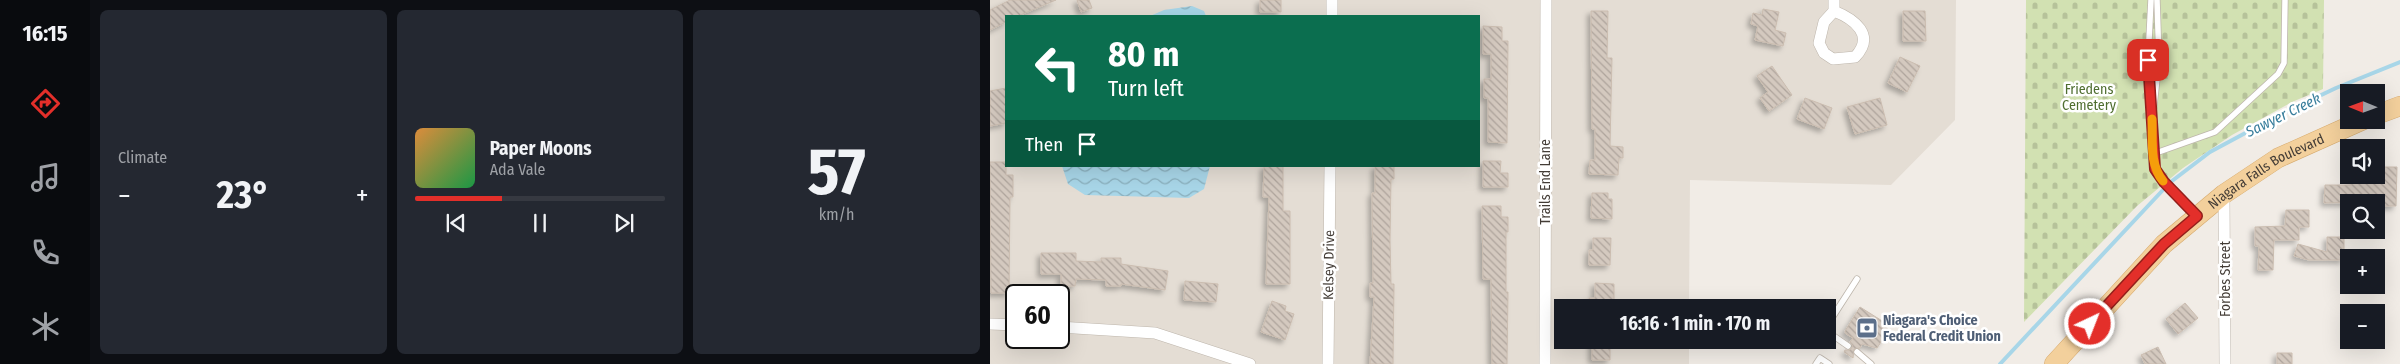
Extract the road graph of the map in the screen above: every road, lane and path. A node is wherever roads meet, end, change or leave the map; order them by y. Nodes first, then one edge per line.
1 (1332, 0) edge
2 (1546, 0) edge
3 (2151, 0) edge
4 (2157, 0) edge
5 (2284, 0) edge
6 (1834, 5) edge
7 (1332, 15) edge
8 (2400, 106) edge
9 (2385, 112) edge
10 (2152, 120) junction
11 (2343, 129) edge
12 (2153, 154) junction
13 (1330, 167) edge
14 (2224, 194) junction
15 (2197, 216) junction
16 (1857, 279) dead end
17 (1836, 312) edge
18 (990, 324) edge
19 (1005, 325) edge
20 (1070, 328) edge
21 (1836, 338) edge
22 (1848, 346) dead end
23 (1857, 352) dead end
24 (1250, 364) edge
25 (1328, 364) edge
26 (1545, 364) edge
27 (1816, 364) edge
28 (1829, 364) edge
29 (1872, 364) edge
30 (2054, 364) edge
31 (2225, 364) edge

1 - 7 street
2 - 26 street, Trails End Lane
3 - 10 lane
4 - 10 lane
5 - 12 lane
6 - 6 street
8 - 9 main road
10 - 12 lane
11 - 14 main road, Niagara Falls Boulevard
12 - 15 lane
13 - 25 street, Kelsey Drive
14 - 15 main road, Niagara Falls Boulevard
14 - 31 street, Forbes Street
15 - 30 main road, Niagara Falls Boulevard
16 - 17 lane
18 - 19 street
20 - 24 street
21 - 22 lane
23 - 29 lane
27 - 28 lane

